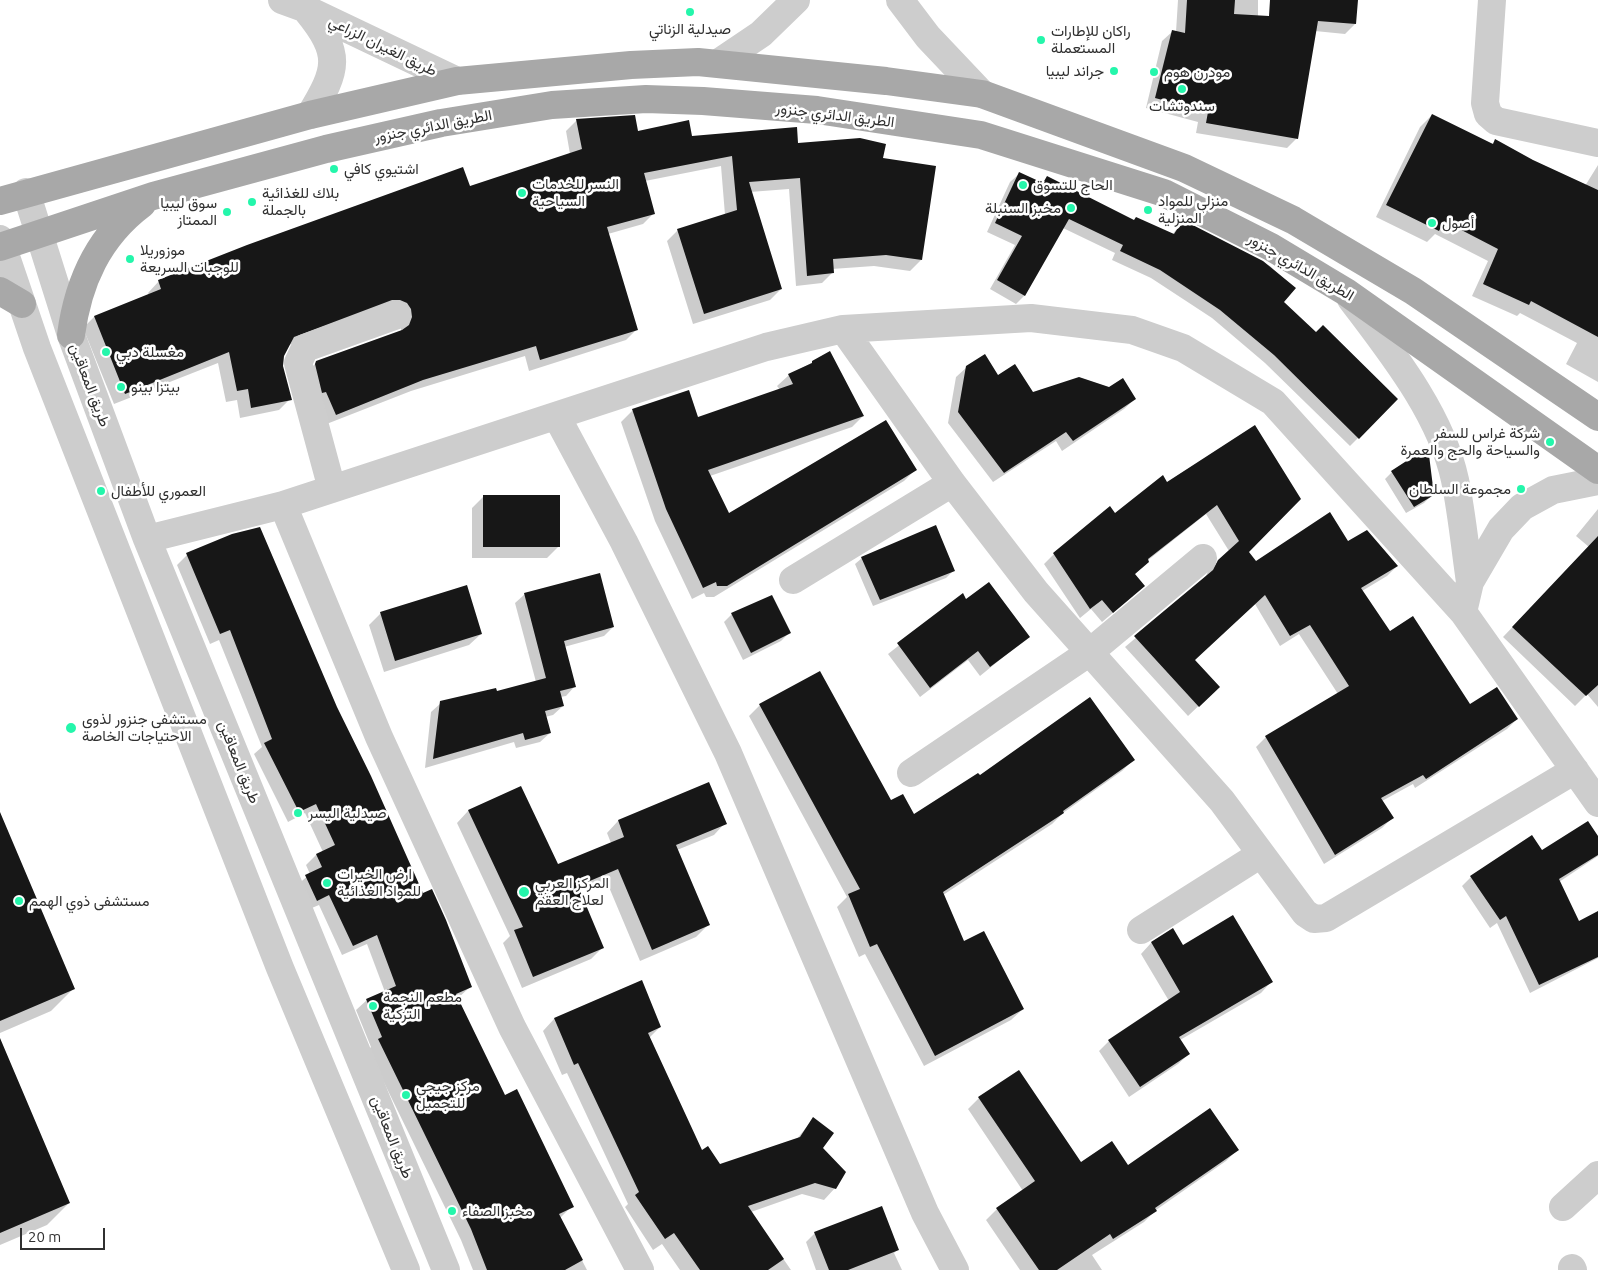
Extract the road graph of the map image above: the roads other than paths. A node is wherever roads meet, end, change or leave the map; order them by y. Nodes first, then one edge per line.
1 (796, 0) edge
2 (900, 0) edge
3 (1492, 0) edge
4 (293, 4) edge
5 (718, 63) junction
6 (457, 82) junction
7 (982, 94) junction
8 (310, 115) junction
9 (1598, 143) edge
10 (26, 192) junction
11 (153, 196) junction
12 (0, 200) edge
13 (38, 233) junction
14 (1, 244) edge
15 (1346, 292) junction
16 (11, 297) edge
17 (397, 315) dead end
18 (843, 329) junction
19 (71, 335) junction
20 (557, 417) junction
21 (1598, 417) edge
22 (1598, 470) edge
23 (1598, 480) edge
24 (952, 483) junction
25 (332, 489) junction
26 (283, 505) junction
27 (147, 538) junction
28 (1203, 558) dead end
29 (793, 580) dead end
30 (1470, 582) junction
31 (1463, 612) junction
32 (1090, 652) junction
33 (1574, 770) junction
34 (911, 773) dead end
35 (1598, 803) edge
36 (1261, 854) junction
37 (1141, 930) dead end
38 (1598, 1175) edge
39 (1563, 1207) dead end
40 (406, 1270) edge
41 (446, 1270) edge
42 (640, 1270) edge
43 (955, 1270) edge

1 - 5 street
2 - 7 street
3 - 9 street
4 - 6 street, طريق الغيران الزراعي
4 - 8 street
5 - 6 main road
5 - 7 main road
6 - 8 main road
7 - 21 main road
8 - 10 main road
10 - 12 main road
10 - 13 street, طريق المعاقين
11 - 13 main road, الطريق الدائري جنزور
11 - 15 main road, الطريق الدائري جنزور
11 - 19 main road
13 - 14 main road, الطريق الدائري جنزور
13 - 19 street, طريق المعاقين
14 - 16 street
15 - 22 main road, الطريق الدائري جنزور
15 - 30 street
16 - 40 street
17 - 25 street
18 - 20 street
18 - 24 street
18 - 31 street
19 - 27 street, طريق المعاقين
20 - 25 street
20 - 43 street
23 - 30 street
24 - 29 street
24 - 32 street
25 - 26 street
26 - 27 street
26 - 42 street
27 - 41 street, طريق المعاقين
28 - 32 street
30 - 31 street
31 - 33 street
32 - 34 street
32 - 36 street
33 - 35 street
33 - 36 street
36 - 37 street
38 - 39 street

